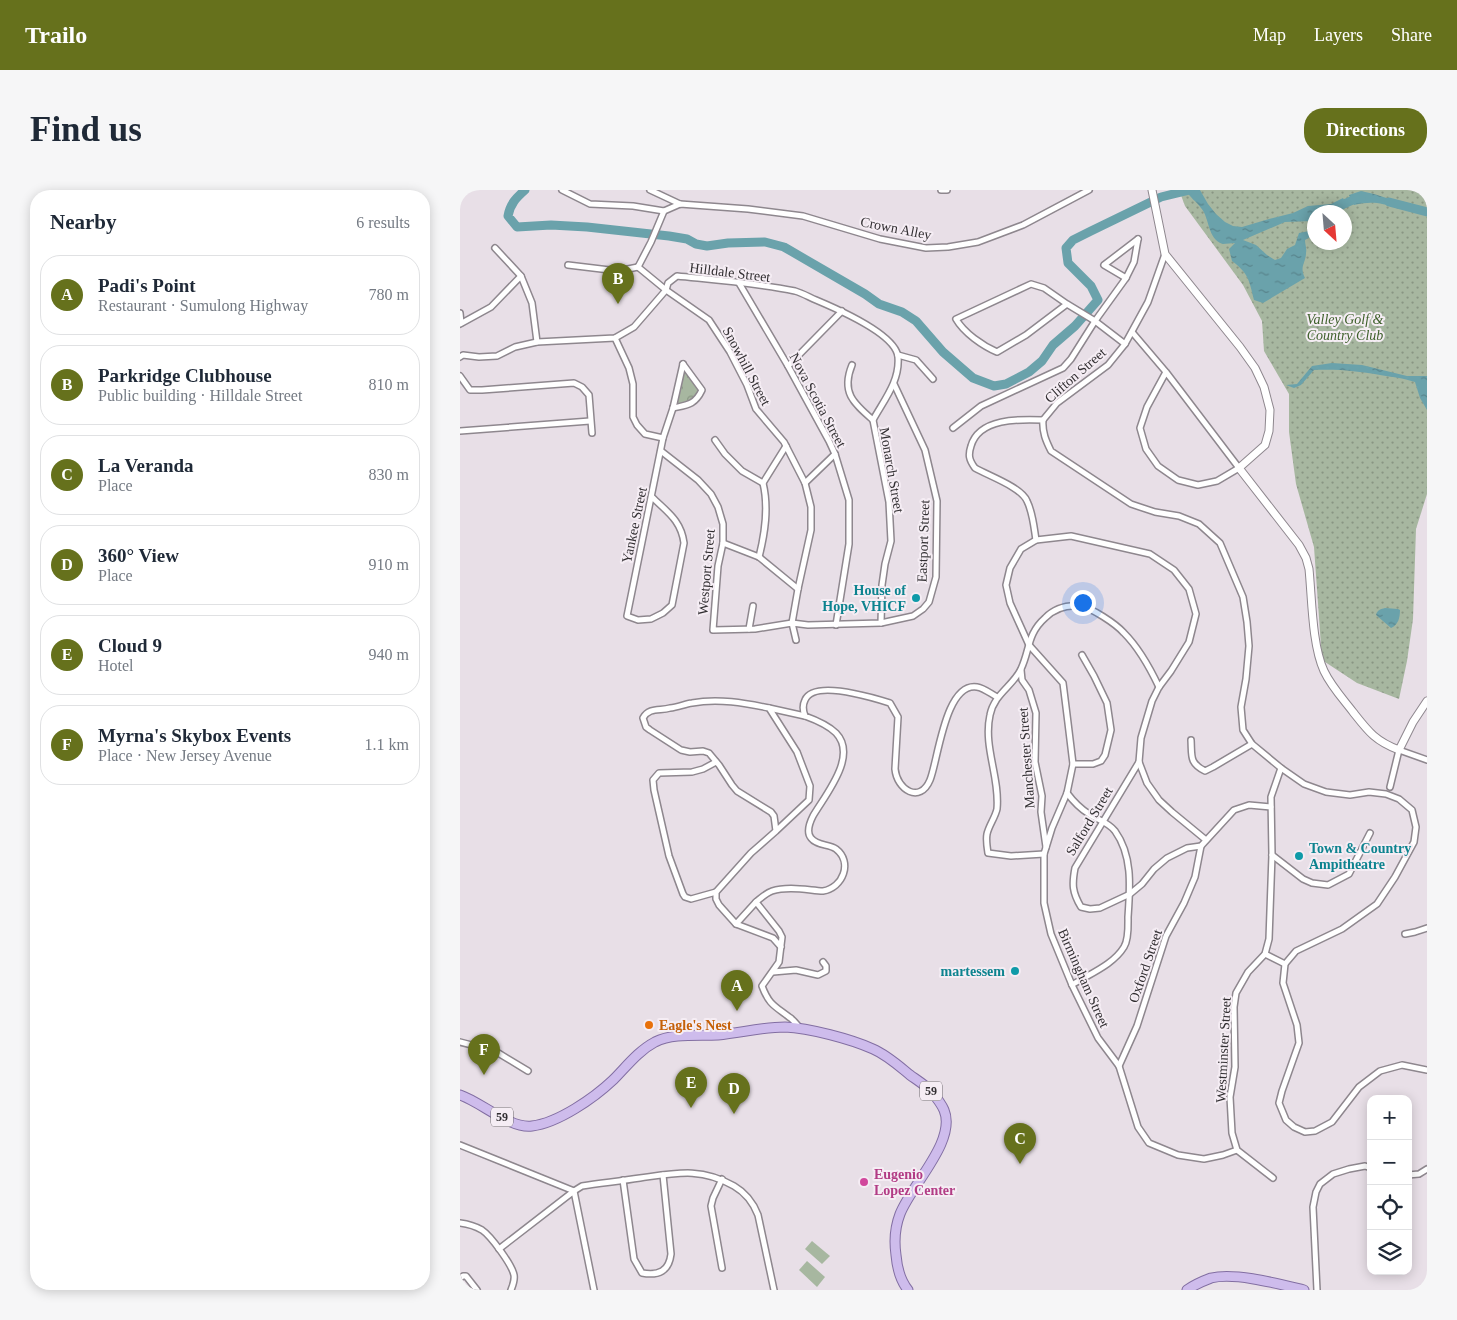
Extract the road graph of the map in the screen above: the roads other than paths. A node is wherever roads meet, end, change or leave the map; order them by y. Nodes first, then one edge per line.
1 (562, 190) edge
2 (650, 190) edge
3 (941, 190) edge
4 (947, 190) edge
5 (1089, 190) edge
6 (1152, 191) edge
7 (680, 204) junction
8 (664, 211) junction
9 (495, 248) dead end
10 (1165, 254) junction
11 (568, 265) dead end
12 (638, 268) junction
13 (522, 276) junction
14 (1126, 278) junction
15 (739, 283) junction
16 (666, 290) junction
17 (1067, 304) junction
18 (842, 311) junction
19 (460, 313) edge
20 (1095, 321) junction
21 (461, 324) edge
22 (1134, 334) junction
23 (615, 338) junction
24 (537, 342) junction
25 (1125, 344) junction
26 (898, 355) junction
27 (460, 357) edge
28 (852, 365) dead end
29 (788, 366) junction
30 (1166, 372) junction
31 (460, 376) edge
32 (933, 379) dead end
33 (894, 384) junction
34 (673, 408) junction
35 (873, 420) junction
36 (1043, 420) junction
37 (590, 421) junction
38 (953, 428) dead end
39 (460, 431) edge
40 (592, 433) dead end
41 (663, 438) junction
42 (715, 440) dead end
43 (786, 446) junction
44 (661, 451) junction
45 (835, 454) junction
46 (1239, 468) junction
47 (805, 482) junction
48 (763, 483) junction
49 (652, 497) junction
50 (1036, 540) junction
51 (723, 543) junction
52 (759, 558) junction
53 (798, 590) junction
54 (753, 606) dead end
55 (792, 623) junction
56 (882, 623) junction
57 (836, 625) junction
58 (750, 629) junction
59 (712, 630) joint
60 (796, 640) dead end
61 (1029, 645) junction
62 (1082, 655) dead end
63 (1021, 670) junction
64 (1159, 687) junction
65 (997, 698) junction
66 (1427, 701) edge
67 (769, 708) junction
68 (806, 716) junction
69 (1191, 740) dead end
70 (1252, 744) junction
71 (1399, 750) junction
72 (1427, 760) edge
73 (716, 762) junction
74 (1139, 762) junction
75 (1073, 764) junction
76 (1281, 768) junction
77 (1390, 787) dead end
78 (1067, 793) junction
79 (1271, 807) junction
80 (1104, 821) junction
81 (776, 832) junction
82 (1370, 833) dead end
83 (1206, 840) junction
84 (1201, 846) junction
85 (1046, 848) junction
86 (1044, 854) junction
87 (1272, 855) junction
88 (716, 892) junction
89 (1130, 894) junction
90 (756, 902) junction
91 (736, 924) junction
92 (1427, 928) edge
93 (1405, 934) dead end
94 (781, 947) junction
95 (1265, 954) junction
96 (823, 962) dead end
97 (1284, 964) junction
98 (773, 972) junction
99 (1072, 985) junction
100 (801, 1029) junction
101 (460, 1042) edge
102 (1119, 1066) junction
103 (1427, 1070) edge
104 (528, 1071) dead end
105 (460, 1095) edge
106 (460, 1145) edge
107 (1237, 1150) junction
108 (1367, 1166) edge
109 (1427, 1169) edge
110 (663, 1175) junction
111 (1412, 1175) edge
112 (1273, 1178) dead end
113 (722, 1179) junction
114 (622, 1180) junction
115 (574, 1191) junction
116 (460, 1223) edge
117 (499, 1249) junction
118 (722, 1268) dead end
119 (460, 1278) edge
120 (477, 1290) edge
121 (511, 1290) edge
122 (594, 1290) edge
123 (774, 1290) edge
124 (908, 1290) edge
125 (1187, 1290) edge
126 (1304, 1290) edge
127 (1317, 1290) edge

1 - 8 street
2 - 7 street
3 - 4 street
5 - 7 street, Crown Alley
6 - 10 street
7 - 8 street
8 - 12 street
9 - 13 street
10 - 22 street, Clifton Street
10 - 46 street
11 - 12 street
12 - 16 street, Snowhill Street
13 - 21 street
13 - 24 street
14 - 14 street
14 - 20 street
15 - 16 street, Hilldale Street
15 - 18 street, Hilldale Street
15 - 29 street, Nova Scotia Street
16 - 23 street, Hilldale Street
16 - 43 street, Snowhill Street
17 - 17 street
17 - 20 street
18 - 26 street, Hilldale Street
18 - 29 street
19 - 21 street
20 - 25 street
20 - 38 street
22 - 25 street, Clifton Street
22 - 30 street
23 - 24 street, Hilldale Street
23 - 41 street
24 - 27 street, Hilldale Street
25 - 36 street, Clifton Street
26 - 32 street
26 - 33 street, Monarch Street
28 - 35 street
29 - 45 street, Nova Scotia Street
30 - 46 street
30 - 46 street
31 - 37 street
33 - 35 street, Monarch Street
33 - 56 street, Eastport Street
34 - 34 street, Yankee Street
34 - 41 street, Yankee Street
35 - 56 street, Monarch Street
36 - 50 street, Clifton Street
36 - 70 street
37 - 39 street
37 - 40 street
41 - 44 street, Yankee Street
42 - 48 street
43 - 47 street, Snowhill Street
43 - 48 street
44 - 49 street, Yankee Street
44 - 51 street, Westport Street
45 - 47 street
45 - 57 street, Nova Scotia Street
46 - 71 street
47 - 53 street, Snowhill Street
48 - 52 street
49 - 49 street, Yankee Street
50 - 61 street
50 - 64 street
51 - 52 street
51 - 59 street, Westport Street
52 - 53 street
53 - 55 street, Snowhill Street
54 - 58 street
55 - 57 street, Eastport Street
55 - 58 street, Eastport Street
55 - 60 street, Snowhill Street
56 - 57 street, Eastport Street
58 - 59 street, Eastport Street
61 - 63 street
61 - 64 street
61 - 75 street, Birmingham Street
62 - 75 street
63 - 65 street
63 - 85 street, Manchester Street
64 - 74 street
65 - 68 street
65 - 86 street
66 - 71 street
67 - 68 street
67 - 73 street
67 - 81 street
68 - 90 street
69 - 70 street
70 - 76 street
71 - 72 street
71 - 77 street
73 - 81 street
73 - 88 street
74 - 80 street, Salford Street
74 - 83 street
75 - 78 street, Birmingham Street
76 - 79 street
76 - 97 street
78 - 80 street
78 - 85 street, Birmingham Street
79 - 83 street
79 - 87 street
80 - 89 street
80 - 89 street, Salford Street
81 - 88 street
82 - 87 street
83 - 84 street
84 - 89 street, Salford Street
84 - 102 street, Oxford Street
85 - 86 street, Birmingham Street
86 - 99 street, Birmingham Street
87 - 95 street
88 - 91 street
89 - 99 street
90 - 91 street
90 - 94 street
91 - 94 street
92 - 93 street
94 - 98 street
95 - 97 street
95 - 107 street, Westminster Street
96 - 98 street
97 - 103 street
98 - 100 street
99 - 102 street, Birmingham Street
100 - 105 main road, 59
100 - 124 main road, 59
101 - 104 street
102 - 107 street, Birmingham Street
106 - 115 street
107 - 112 street
108 - 127 street
109 - 111 street
110 - 113 street
110 - 114 street
110 - 114 street
113 - 118 street
113 - 123 street
114 - 115 street
115 - 117 street
115 - 122 street
116 - 117 street
117 - 121 street
119 - 120 street
125 - 126 main road

